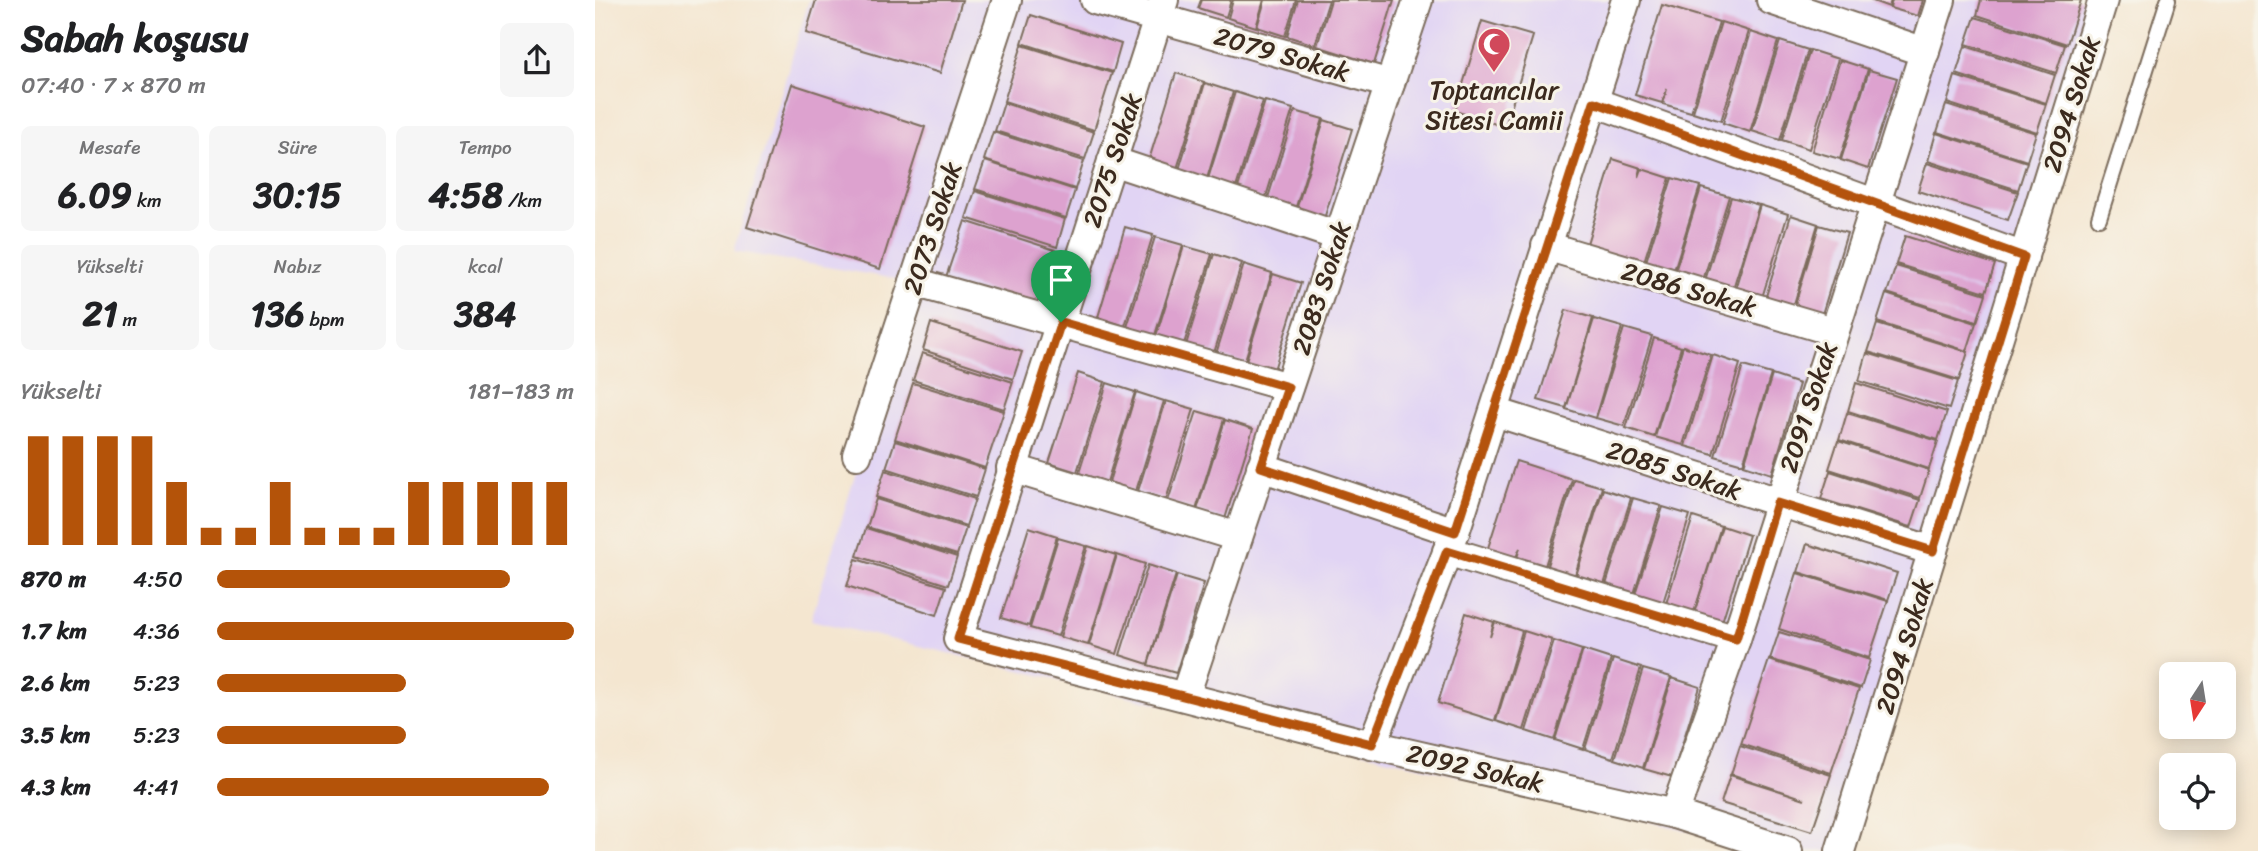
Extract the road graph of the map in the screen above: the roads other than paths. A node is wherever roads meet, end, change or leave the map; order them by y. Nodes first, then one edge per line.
1 (1007, 0) edge
2 (1095, 0) edge
3 (1418, 0) edge
4 (1626, 0) edge
5 (1771, 0) edge
6 (1941, 0) edge
7 (2103, 0) edge
8 (2168, 0) edge
9 (1160, 10) edge
10 (1925, 52) junction
11 (1389, 84) junction
12 (1594, 102) junction
13 (1112, 161) junction
14 (1875, 201) junction
15 (2099, 218) dead end
16 (1338, 236) junction
17 (1546, 246) junction
18 (2024, 257) junction
19 (914, 282) junction
20 (1061, 322) junction
21 (1833, 331) junction
22 (1288, 387) junction
23 (1496, 412) junction
24 (857, 456) dead end
25 (1261, 467) junction
26 (1011, 468) junction
27 (1777, 503) junction
28 (1238, 537) junction
29 (1451, 541) junction
30 (1933, 551) junction
31 (958, 639) joint
32 (1736, 639) junction
33 (1185, 695) junction
34 (1372, 744) junction
35 (1674, 814) junction
36 (1788, 851) edge
37 (1840, 851) edge

1 - 19 street, 2073 Sokak
2 - 9 street, 2079 Sokak
3 - 11 street, 2083 Sokak
4 - 12 street
5 - 10 street
6 - 10 street, 2091 Sokak
7 - 18 street, 2094 Sokak
8 - 15 lane
9 - 11 street, 2079 Sokak
9 - 13 street, 2075 Sokak
10 - 14 street, 2091 Sokak
11 - 16 street, 2083 Sokak
12 - 14 street
12 - 17 street
13 - 16 street
13 - 20 street, 2075 Sokak
14 - 18 street
14 - 21 street, 2091 Sokak
16 - 22 street, 2083 Sokak
17 - 21 street, 2086 Sokak
17 - 23 street
18 - 30 street, 2094 Sokak
19 - 20 street
19 - 24 street, 2073 Sokak
20 - 22 street
20 - 26 street, 2075 Sokak
21 - 27 street, 2091 Sokak
22 - 25 street, 2083 Sokak
23 - 27 street, 2085 Sokak
23 - 29 street
25 - 28 street, 2083 Sokak
25 - 29 street
26 - 28 street
26 - 31 street, 2075 Sokak
27 - 30 street, 2085 Sokak
27 - 32 street, 2091 Sokak
28 - 33 street, 2083 Sokak
29 - 32 street
29 - 34 street
30 - 37 street, 2094 Sokak
31 - 33 street, 2092 Sokak
32 - 35 street, 2091 Sokak
33 - 34 street, 2092 Sokak
34 - 35 street, 2092 Sokak
35 - 36 street, 2092 Sokak

